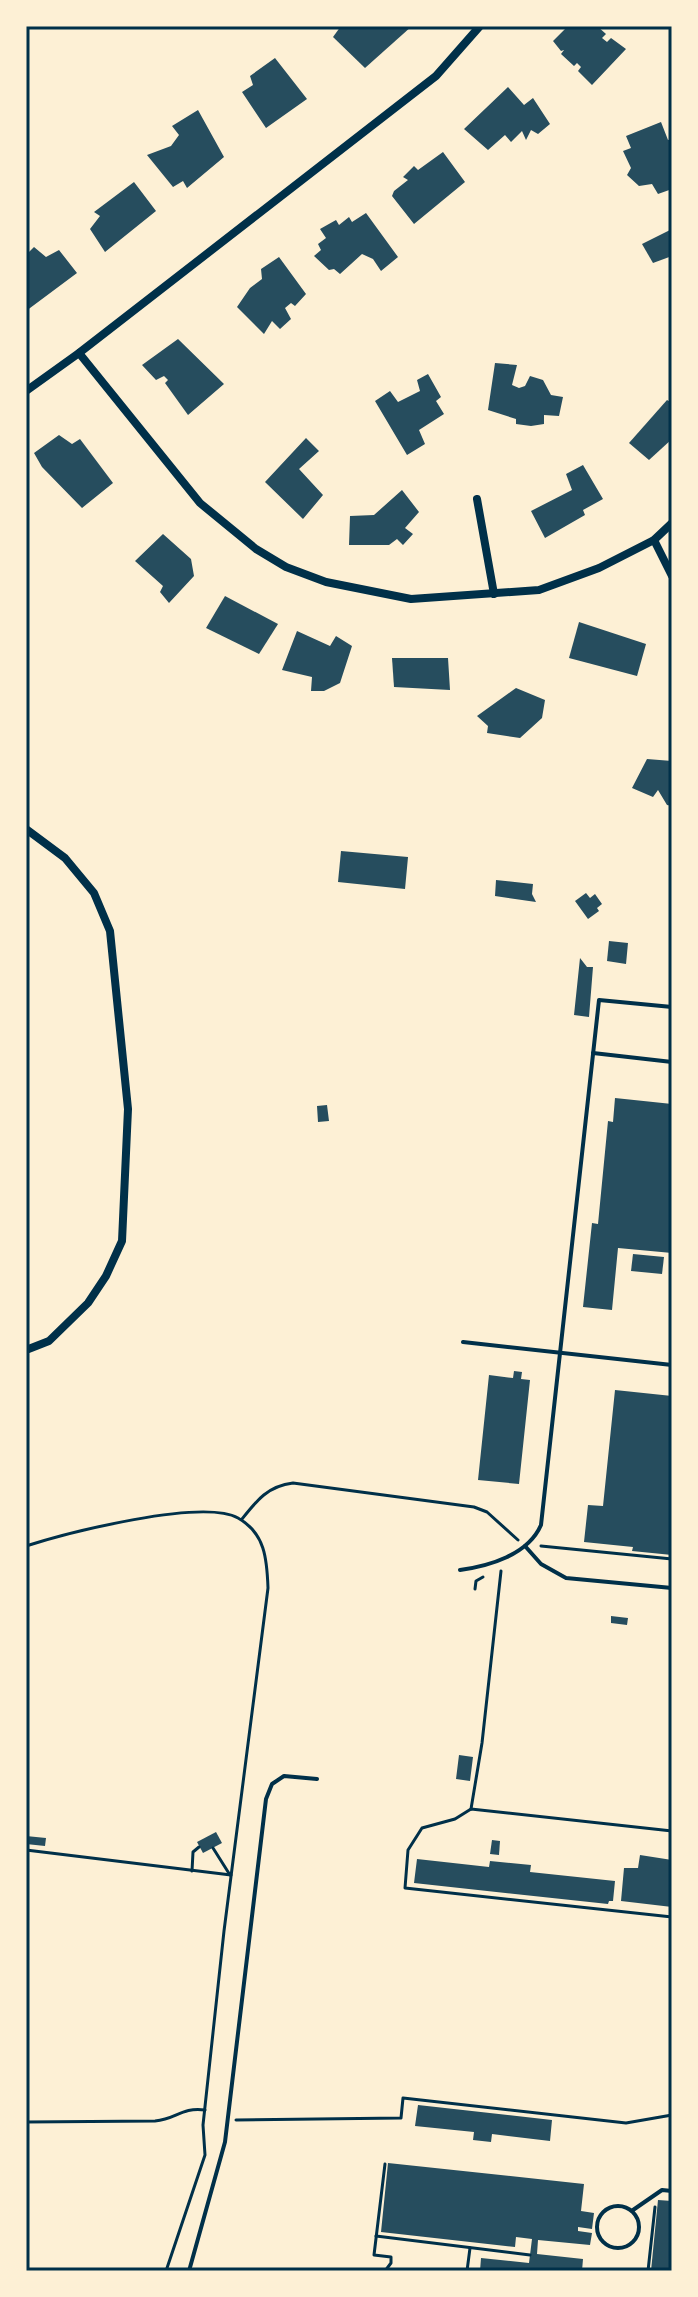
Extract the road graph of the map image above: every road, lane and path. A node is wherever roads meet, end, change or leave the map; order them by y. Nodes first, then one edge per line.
1 (480, 26) edge
2 (79, 353) junction
3 (26, 391) edge
4 (477, 499) dead end
5 (672, 523) edge
6 (654, 540) junction
7 (672, 576) edge
8 (494, 594) junction
9 (26, 829) edge
10 (672, 1007) edge
11 (593, 1053) junction
12 (672, 1062) edge
13 (463, 1342) dead end
14 (26, 1350) edge
15 (560, 1353) junction
16 (672, 1365) edge
17 (241, 1520) junction
18 (528, 1544) junction
19 (26, 1546) edge
20 (672, 1559) edge
21 (502, 1568) dead end
22 (460, 1570) dead end
23 (672, 1588) edge
24 (317, 1779) dead end
25 (471, 1809) junction
26 (672, 1831) edge
27 (199, 1847) dead end
28 (213, 1848) dead end
29 (26, 1850) edge
30 (192, 1871) junction
31 (231, 1875) junction
32 (672, 1917) edge
33 (205, 2110) junction
34 (672, 2115) edge
35 (228, 2119) junction
36 (26, 2122) edge
37 (385, 2164) dead end
38 (672, 2191) edge
39 (656, 2194) junction
40 (632, 2211) junction
41 (376, 2236) junction
42 (470, 2248) junction
43 (530, 2255) dead end
44 (166, 2271) edge
45 (189, 2271) edge
46 (385, 2271) edge
47 (467, 2271) edge
48 (648, 2271) edge

1 - 2 street
2 - 3 street
2 - 8 street
4 - 8 street
5 - 6 street
6 - 7 street
6 - 8 street
9 - 14 street
10 - 11 lane
11 - 12 lane
11 - 15 lane
13 - 15 lane
15 - 16 lane
15 - 18 lane
17 - 18 path
17 - 19 path
17 - 31 path
18 - 20 path
18 - 22 lane
18 - 23 lane
21 - 25 path
24 - 35 lane
25 - 26 path
25 - 32 path
27 - 30 path
28 - 31 path
29 - 30 path
30 - 31 path
31 - 33 path
33 - 36 path
33 - 44 path
34 - 35 path
35 - 45 lane
37 - 41 path
38 - 39 lane
39 - 40 lane
39 - 48 path
40 - 40 lane
41 - 42 path
41 - 46 path
42 - 43 path
42 - 47 path

